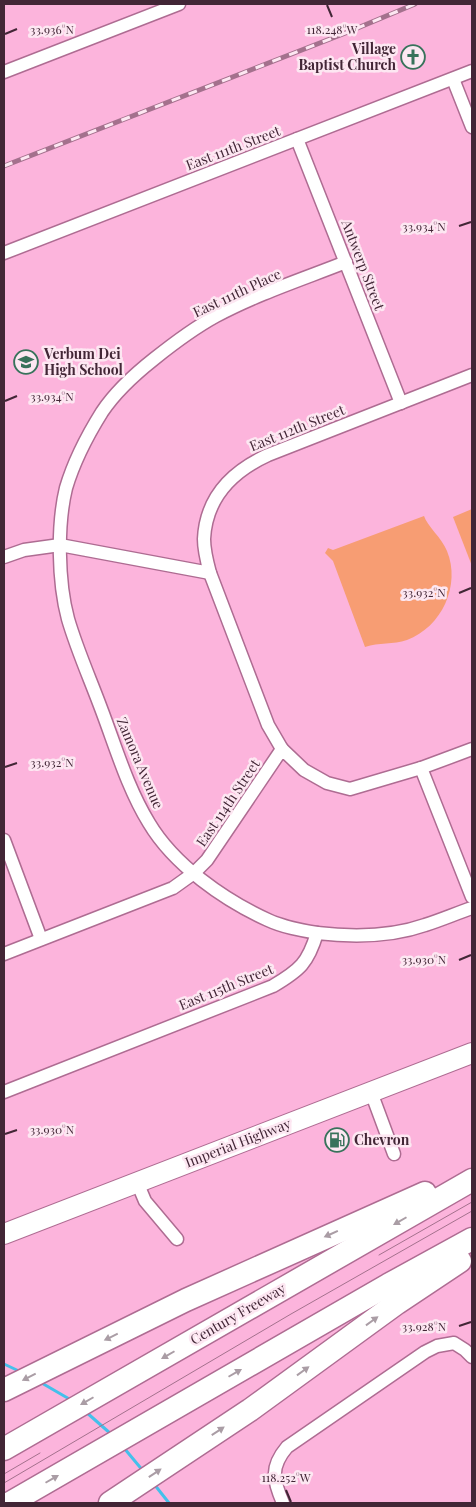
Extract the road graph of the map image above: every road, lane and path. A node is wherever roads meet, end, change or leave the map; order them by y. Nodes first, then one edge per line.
1 (179, 4) edge
2 (4, 72) edge
3 (472, 72) edge
4 (453, 79) junction
5 (472, 127) edge
6 (298, 139) junction
7 (4, 253) edge
8 (346, 262) junction
9 (472, 375) edge
10 (401, 403) junction
11 (60, 545) junction
12 (4, 557) edge
13 (210, 573) junction
14 (282, 749) junction
15 (472, 749) edge
16 (421, 768) junction
17 (4, 840) edge
18 (194, 873) junction
19 (472, 896) edge
20 (472, 908) edge
21 (317, 933) junction
22 (41, 939) junction
23 (4, 954) edge
24 (472, 1052) edge
25 (4, 1092) edge
26 (371, 1092) junction
27 (394, 1154) dead end
28 (472, 1173) edge
29 (472, 1180) edge
30 (137, 1182) junction
31 (4, 1234) edge
32 (177, 1238) dead end
33 (472, 1239) edge
34 (472, 1251) edge
35 (472, 1358) edge
36 (5, 1389) edge
37 (4, 1449) edge
38 (117, 1499) edge
39 (10, 1503) edge
40 (283, 1503) edge

1 - 2 street
3 - 4 street, East 111th Street
4 - 5 street
4 - 6 street, East 111th Street
6 - 7 street, East 111th Street
6 - 8 street, Antwerp Street
8 - 10 street, Antwerp Street
8 - 11 street, East 111th Place
9 - 10 street, East 112th Street
10 - 13 street, East 112th Street
11 - 12 street
11 - 13 street
11 - 18 street, Zamora Avenue
13 - 14 street, East 112th Street
14 - 16 street
14 - 18 street, East 114th Street
15 - 16 street
16 - 19 street
17 - 22 street
18 - 21 street, Zamora Avenue
18 - 22 street, East 114th Street
20 - 21 street
21 - 25 street, East 115th Street
22 - 23 street, East 114th Street
24 - 26 main road, Imperial Highway
26 - 27 street
26 - 30 main road, Imperial Highway
28 -> 36 highway
29 -> 37 highway, Century Freeway
30 - 31 main road, Imperial Highway
30 - 32 street
39 -> 33 highway
38 -> 34 highway
35 - 40 street

